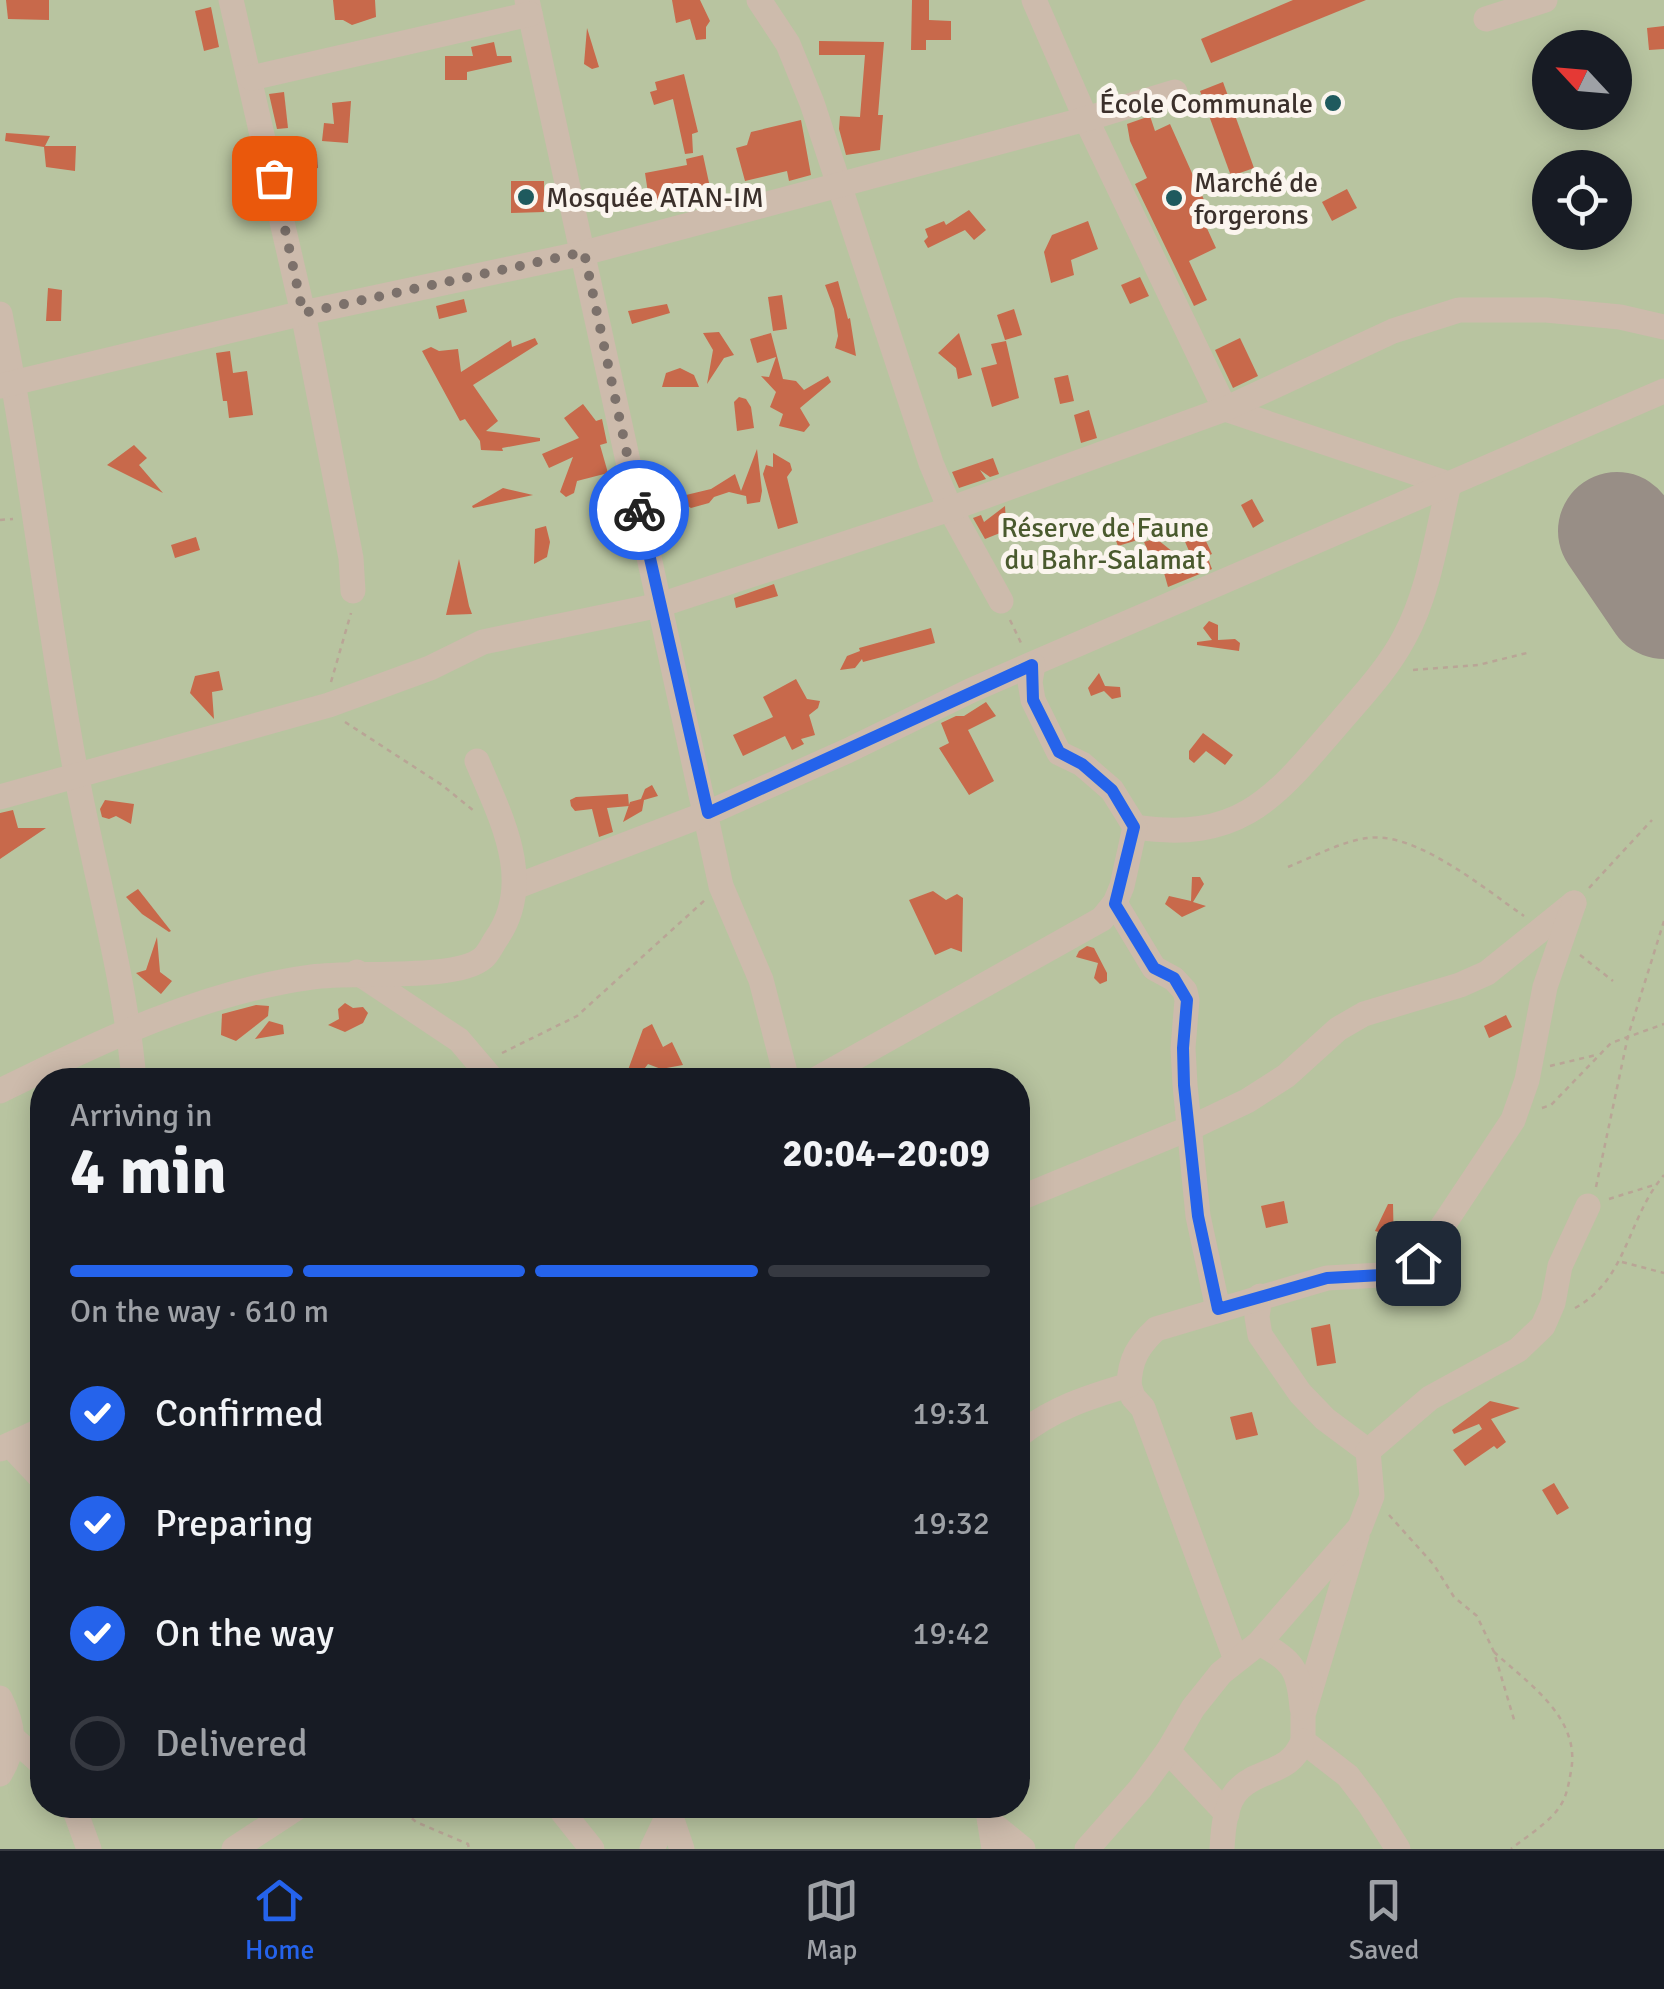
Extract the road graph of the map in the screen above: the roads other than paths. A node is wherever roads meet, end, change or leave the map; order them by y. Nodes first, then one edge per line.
1 (231, 0) edge
2 (758, 0) edge
3 (1034, 0) edge
4 (1546, 0) edge
5 (528, 7) edge
6 (1486, 19) dead end
7 (251, 78) junction
8 (1175, 92) dead end
9 (1086, 119) junction
10 (837, 186) junction
11 (584, 252) junction
12 (303, 313) junction
13 (0, 314) edge
14 (1664, 327) edge
15 (7, 384) edge
16 (1664, 391) edge
17 (1225, 409) junction
18 (1450, 484) junction
19 (950, 509) junction
20 (353, 591) road end
21 (1001, 601) road end
22 (660, 605) junction
23 (1032, 665) junction
24 (477, 761) dead end
25 (76, 774) junction
26 (0, 797) edge
27 (708, 813) junction
28 (1134, 827) junction
29 (516, 887) junction
30 (1574, 903) road end
31 (1115, 904) junction
32 (1550, 933) junction
33 (357, 972) junction
34 (129, 1028) junction
35 (47, 1068) edge
36 (133, 1068) edge
37 (484, 1068) edge
38 (783, 1068) edge
39 (837, 1068) edge
40 (30, 1076) edge
41 (0, 1091) edge
42 (1190, 1128) junction
43 (1030, 1194) edge
44 (1588, 1206) road end
45 (1260, 1296) junction
46 (1218, 1309) junction
47 (1129, 1385) junction
48 (1030, 1426) edge
49 (30, 1436) edge
50 (5, 1447) edge
51 (1368, 1452) junction
52 (30, 1469) edge
53 (1360, 1527) junction
54 (1259, 1643) junction
55 (1236, 1660) junction
56 (0, 1698) edge
57 (1303, 1728) junction
58 (14, 1738) junction
59 (1168, 1751) junction
60 (30, 1753) edge
61 (0, 1774) edge
62 (1227, 1814) junction
63 (78, 1818) edge
64 (280, 1818) edge
65 (567, 1818) edge
66 (668, 1818) edge
67 (674, 1818) edge
68 (989, 1818) edge
69 (992, 1818) edge
70 (89, 1849) edge
71 (234, 1849) edge
72 (592, 1849) edge
73 (652, 1849) edge
74 (682, 1849) edge
75 (994, 1849) edge
76 (1022, 1849) edge
77 (1087, 1849) edge
78 (1222, 1849) edge
79 (1398, 1849) edge

1 - 7 street
2 - 10 street
3 - 9 street
4 - 6 street
5 - 7 street
5 - 11 street
7 - 12 street
8 - 9 street
9 - 10 street
9 - 17 street
10 - 11 street
10 - 19 street
11 - 12 street
11 - 22 street
12 - 15 street
12 - 20 street
13 - 15 street
14 - 17 street
15 - 25 street
16 - 18 street
17 - 18 street
17 - 19 street
18 - 23 street
18 - 28 street
19 - 21 street
19 - 22 street
22 - 25 street
22 - 27 street
23 - 27 street
23 - 28 street
24 - 29 street
25 - 26 street
25 - 34 street
27 - 29 street
27 - 38 street
28 - 31 street
29 - 33 street
30 - 32 street
31 - 39 street
31 - 42 street
32 - 42 street
32 - 45 street
33 - 34 street
33 - 37 street
34 - 35 street
34 - 36 street
40 - 41 street
42 - 43 street
42 - 46 street
44 - 51 street
45 - 46 street
45 - 51 street
46 - 47 street
47 - 48 street
47 - 55 street
49 - 50 street
50 - 52 street
51 - 53 street
53 - 54 street
53 - 57 street
54 - 55 street
54 - 57 street
55 - 59 street
56 - 58 street
57 - 62 street
57 - 79 street
58 - 60 street
58 - 61 street
59 - 62 street
59 - 77 street
62 - 78 street
63 - 70 street
64 - 71 street
65 - 72 street
66 - 73 street
67 - 74 street
68 - 75 street
69 - 76 street

